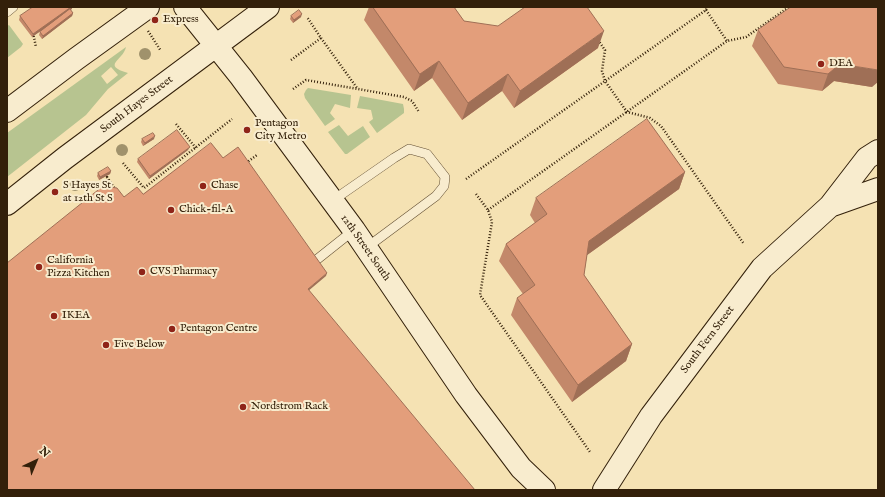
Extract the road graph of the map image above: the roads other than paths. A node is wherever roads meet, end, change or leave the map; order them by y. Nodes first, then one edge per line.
1 (13, 7) edge
2 (148, 7) edge
3 (185, 7) edge
4 (268, 7) edge
5 (7, 12) edge
6 (216, 45) junction
7 (7, 111) edge
8 (878, 151) edge
9 (878, 189) edge
10 (332, 201) junction
11 (7, 204) edge
12 (830, 206) junction
13 (354, 230) junction
14 (366, 248) junction
15 (315, 261) edge
16 (544, 490) edge
17 (604, 490) edge

1 - 5 lane
2 - 7 street
3 - 6 street, 12th Street South
4 - 6 street, South Hayes Street
6 - 10 street, 12th Street South
6 - 11 street, South Hayes Street
8 - 12 street, South Fern Street
9 - 12 street, South Fern Street
10 - 13 street, 12th Street South
10 - 14 lane
12 - 17 street, South Fern Street
13 - 14 street, 12th Street South
13 - 15 lane
14 - 16 street, 12th Street South

